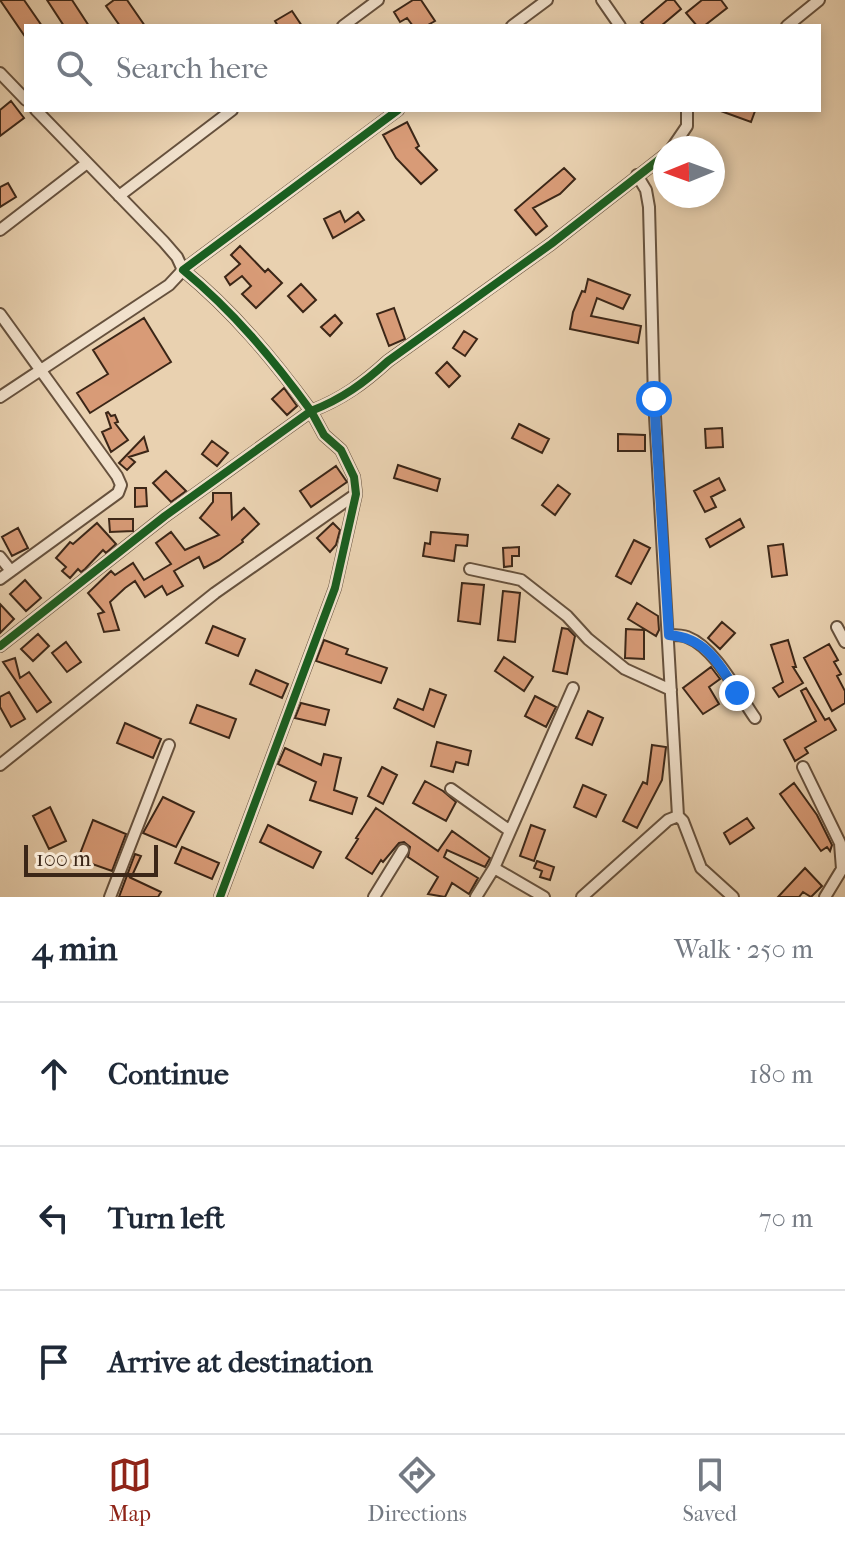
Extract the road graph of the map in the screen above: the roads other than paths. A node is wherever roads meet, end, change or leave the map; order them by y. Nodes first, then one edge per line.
1 (378, 0) edge
2 (547, 0) edge
3 (602, 0) edge
4 (819, 0) edge
5 (346, 24) edge
6 (515, 24) edge
7 (619, 24) edge
8 (789, 24) edge
9 (0, 73) edge
10 (24, 98) edge
11 (38, 112) edge
12 (229, 112) edge
13 (391, 112) edge
14 (687, 112) edge
15 (680, 136) edge
16 (87, 163) junction
17 (653, 164) edge
18 (637, 175) junction
19 (119, 196) junction
20 (0, 230) edge
21 (183, 270) junction
22 (0, 314) edge
23 (40, 370) junction
24 (0, 397) edge
25 (311, 411) junction
26 (356, 494) junction
27 (0, 557) edge
28 (470, 569) dead end
29 (11, 571) junction
30 (0, 579) edge
31 (837, 627) dead end
32 (669, 635) junction
33 (845, 642) edge
34 (0, 646) edge
35 (573, 688) dead end
36 (671, 690) junction
37 (755, 718) dead end
38 (169, 745) dead end
39 (0, 765) edge
40 (803, 767) dead end
41 (451, 789) dead end
42 (678, 816) junction
43 (510, 831) junction
44 (843, 842) edge
45 (403, 850) dead end
46 (494, 868) junction
47 (110, 897) edge
48 (220, 897) edge
49 (374, 897) edge
50 (476, 897) edge
51 (544, 897) edge
52 (582, 897) edge
53 (733, 897) edge
54 (825, 897) edge

1 - 5 street
2 - 6 street
3 - 7 street
4 - 8 street
9 - 10 street
11 - 16 street
12 - 19 street
13 - 21 street
14 - 15 street
16 - 19 street
16 - 20 street
17 - 18 street
18 - 25 street
18 - 32 street
19 - 21 street
21 - 23 street
21 - 25 street
22 - 23 street
23 - 24 street
23 - 29 street
25 - 26 street
25 - 34 street
26 - 39 street
26 - 48 street
27 - 29 street
28 - 36 street
29 - 30 street
31 - 33 street
32 - 36 street
32 - 37 street
35 - 43 street
36 - 42 street
38 - 47 street
40 - 44 street
41 - 43 street
42 - 52 street
42 - 53 street
43 - 46 street
44 - 54 street
45 - 49 street
46 - 50 street
46 - 51 street

